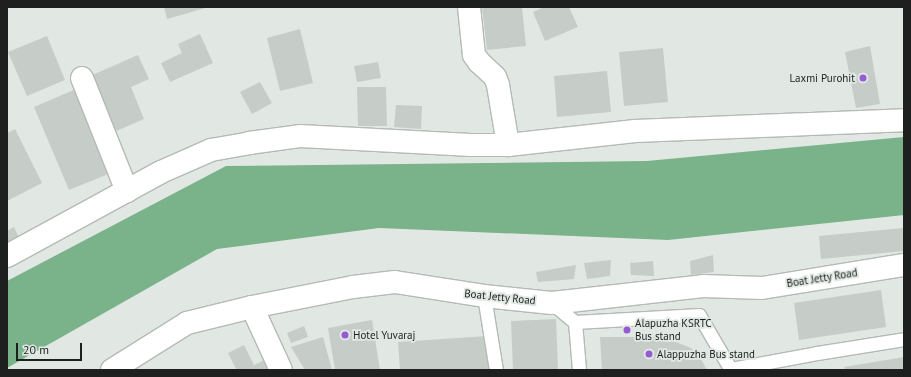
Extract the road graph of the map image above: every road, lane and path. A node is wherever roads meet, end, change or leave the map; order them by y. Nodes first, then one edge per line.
1 (469, 7) edge
2 (82, 78) dead end
3 (904, 120) edge
4 (508, 145) junction
5 (127, 190) junction
6 (7, 256) edge
7 (904, 265) edge
8 (484, 296) junction
9 (552, 303) junction
10 (252, 307) junction
11 (575, 322) junction
12 (904, 339) edge
13 (112, 370) edge
14 (282, 370) edge
15 (496, 370) edge
16 (579, 370) edge
17 (731, 370) edge

1 - 4 main road
2 - 5 main road
3 - 4 main road
4 - 5 main road
5 - 6 main road
7 - 9 main road, Boat Jetty Road
8 - 9 main road, Boat Jetty Road
8 - 10 main road, Boat Jetty Road
8 - 15 lane
9 - 11 lane
10 - 13 main road, Boat Jetty Road
10 - 14 main road
11 - 16 lane
11 - 17 lane
12 - 17 lane

